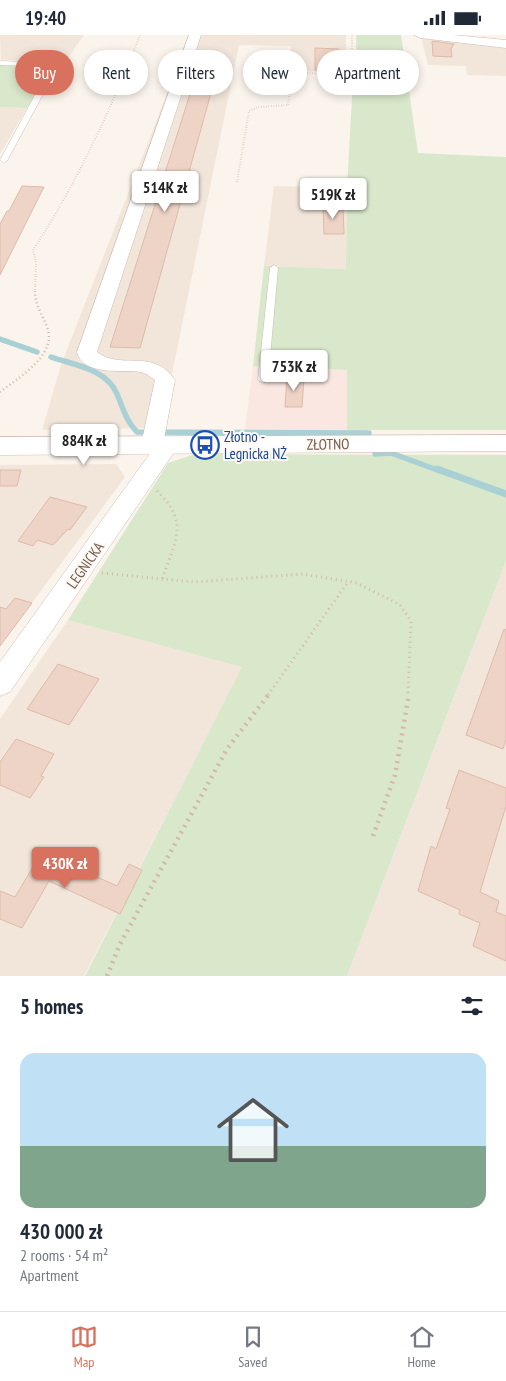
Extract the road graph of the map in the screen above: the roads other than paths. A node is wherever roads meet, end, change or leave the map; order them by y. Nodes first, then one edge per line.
1 (195, 35) edge
2 (420, 35) edge
3 (506, 44) edge
4 (0, 63) edge
5 (3, 161) dead end
6 (274, 268) dead end
7 (263, 379) dead end
8 (158, 438) junction
9 (506, 443) edge
10 (0, 446) edge
11 (0, 684) edge

1 - 8 street
2 - 3 street
4 - 5 lane
6 - 7 lane
8 - 9 street, ZŁOTNO
8 - 10 street, ZŁOTNO
8 - 11 street, LEGNICKA

